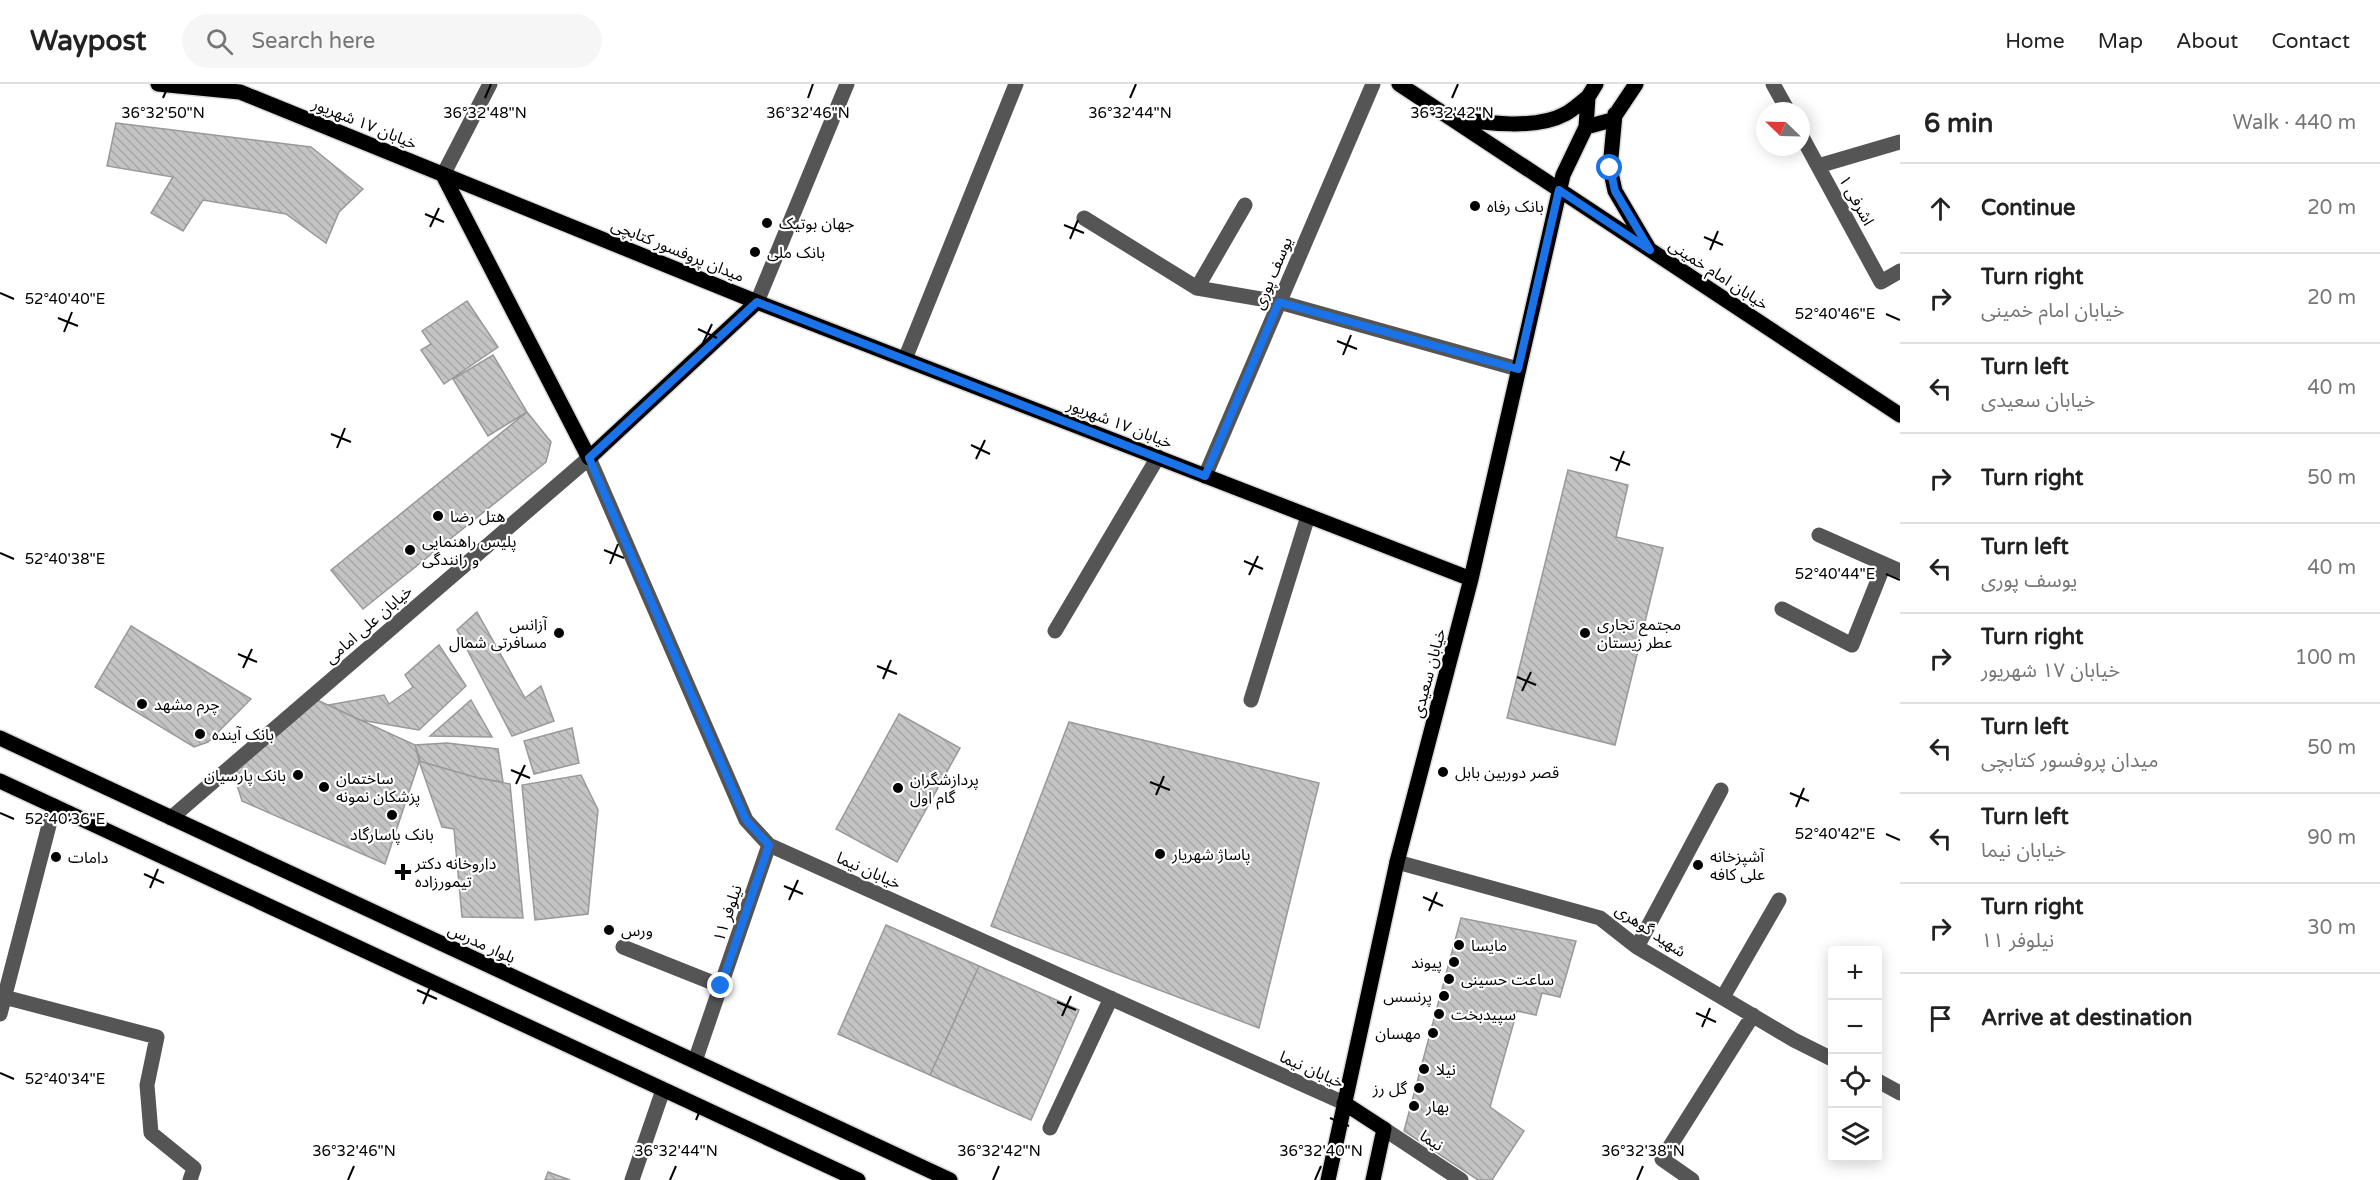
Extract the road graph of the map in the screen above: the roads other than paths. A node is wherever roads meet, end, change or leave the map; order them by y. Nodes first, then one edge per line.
1 (158, 84) edge
2 (490, 84) edge
3 (847, 84) edge
4 (1016, 84) edge
5 (1372, 84) edge
6 (1399, 84) edge
7 (1596, 84) edge
8 (1636, 84) edge
9 (1773, 84) edge
10 (236, 88) edge
11 (1587, 97) junction
12 (1783, 102) edge
13 (1616, 114) junction
14 (1448, 117) junction
15 (1586, 127) junction
16 (1900, 142) edge
17 (1810, 151) edge
18 (1818, 166) junction
19 (443, 175) junction
20 (1561, 182) junction
21 (1245, 205) dead end
22 (1084, 218) dead end
23 (1650, 250) junction
24 (1900, 271) edge
25 (1197, 288) junction
26 (757, 302) junction
27 (1279, 302) junction
28 (905, 359) junction
29 (1518, 369) junction
30 (1900, 415) edge
31 (1158, 457) junction
32 (589, 458) junction
33 (1205, 476) junction
34 (1308, 516) junction
35 (1819, 535) dead end
36 (1884, 565) junction
37 (1900, 571) edge
38 (1471, 579) junction
39 (1782, 609) dead end
40 (1055, 631) dead end
41 (1251, 699) dead end
42 (0, 738) edge
43 (0, 781) edge
44 (1721, 790) dead end
45 (54, 806) junction
46 (171, 818) junction
47 (769, 845) junction
48 (1397, 862) junction
49 (1779, 900) dead end
50 (623, 947) dead end
51 (1637, 947) junction
52 (721, 986) junction
53 (4, 997) junction
54 (1723, 998) junction
55 (1112, 999) junction
56 (0, 1014) edge
57 (1753, 1015) junction
58 (1828, 1057) edge
59 (694, 1061) junction
60 (1882, 1083) edge
61 (663, 1090) junction
62 (1900, 1092) edge
63 (1344, 1103) junction
64 (1050, 1128) dead end
65 (1384, 1129) junction
66 (190, 1180) edge
67 (632, 1180) edge
68 (858, 1180) edge
69 (950, 1180) edge
70 (1328, 1180) edge
71 (1373, 1180) edge
72 (1461, 1180) edge
73 (1692, 1180) edge

1 - 10 main road, خیابان ۱۷ شهریور
2 - 19 street
3 - 26 street
4 - 28 street
5 - 27 street, یوسف پوری
6 - 14 main road, خیابان امام خمینی
7 - 11 main road
8 - 13 main road
9 - 12 street
10 - 19 main road, خیابان ۱۷ شهریور
11 - 14 main road
11 - 15 main road
13 - 15 main road
13 - 23 main road
14 - 20 main road, خیابان امام خمینی
15 - 20 main road, خیابان سعیدی
16 - 18 street
17 - 18 street, اشرفی ۱
18 - 24 street, اشرفی ۱
19 - 26 main road, میدان پروفسور کتابچی
19 - 32 main road
20 - 23 main road, خیابان امام خمینی
20 - 29 main road, خیابان سعیدی
21 - 25 street
22 - 25 street
23 - 30 main road, خیابان امام خمینی
25 - 27 street
26 - 28 main road, خیابان ۱۷ شهریور
26 - 32 main road, میدان پروفسور کتابچی
27 - 29 street
27 - 33 street, یوسف پوری
28 - 31 main road, خیابان ۱۷ شهریور
29 - 38 main road, خیابان سعیدی
31 - 33 main road, خیابان ۱۷ شهریور
31 - 40 street
32 - 46 street, خیابان علی امامی
32 - 47 street, خیابان نیما
33 - 34 main road, خیابان ۱۷ شهریور
34 - 38 main road, خیابان ۱۷ شهریور
34 - 41 street
35 - 36 street
36 - 37 street
36 - 39 street
38 - 48 main road, خیابان سعیدی
42 - 46 main road, بلوار مدرس
43 - 45 main road
44 - 51 street
45 - 53 street
45 - 61 main road
46 - 59 main road, بلوار مدرس
47 - 52 street, نیلوفر ۱۱
47 - 55 street, خیابان نیما
48 - 51 street, شهید گوهری
48 - 63 main road, خیابان سعیدی
49 - 54 street
50 - 52 street
51 - 54 street, شهید گوهری
52 - 59 street, نیلوفر ۱۱
53 - 56 street
53 - 66 street
54 - 57 street, شهید گوهری
55 - 63 street, خیابان نیما
55 - 64 street
57 - 58 street, شهید گوهری
57 - 73 street
59 - 69 main road, بلوار مدرس
60 - 62 street
61 - 67 street
61 - 68 main road
63 - 65 main road
63 - 70 main road, خیابان سعیدی
65 - 71 main road
65 - 72 street, نیما

